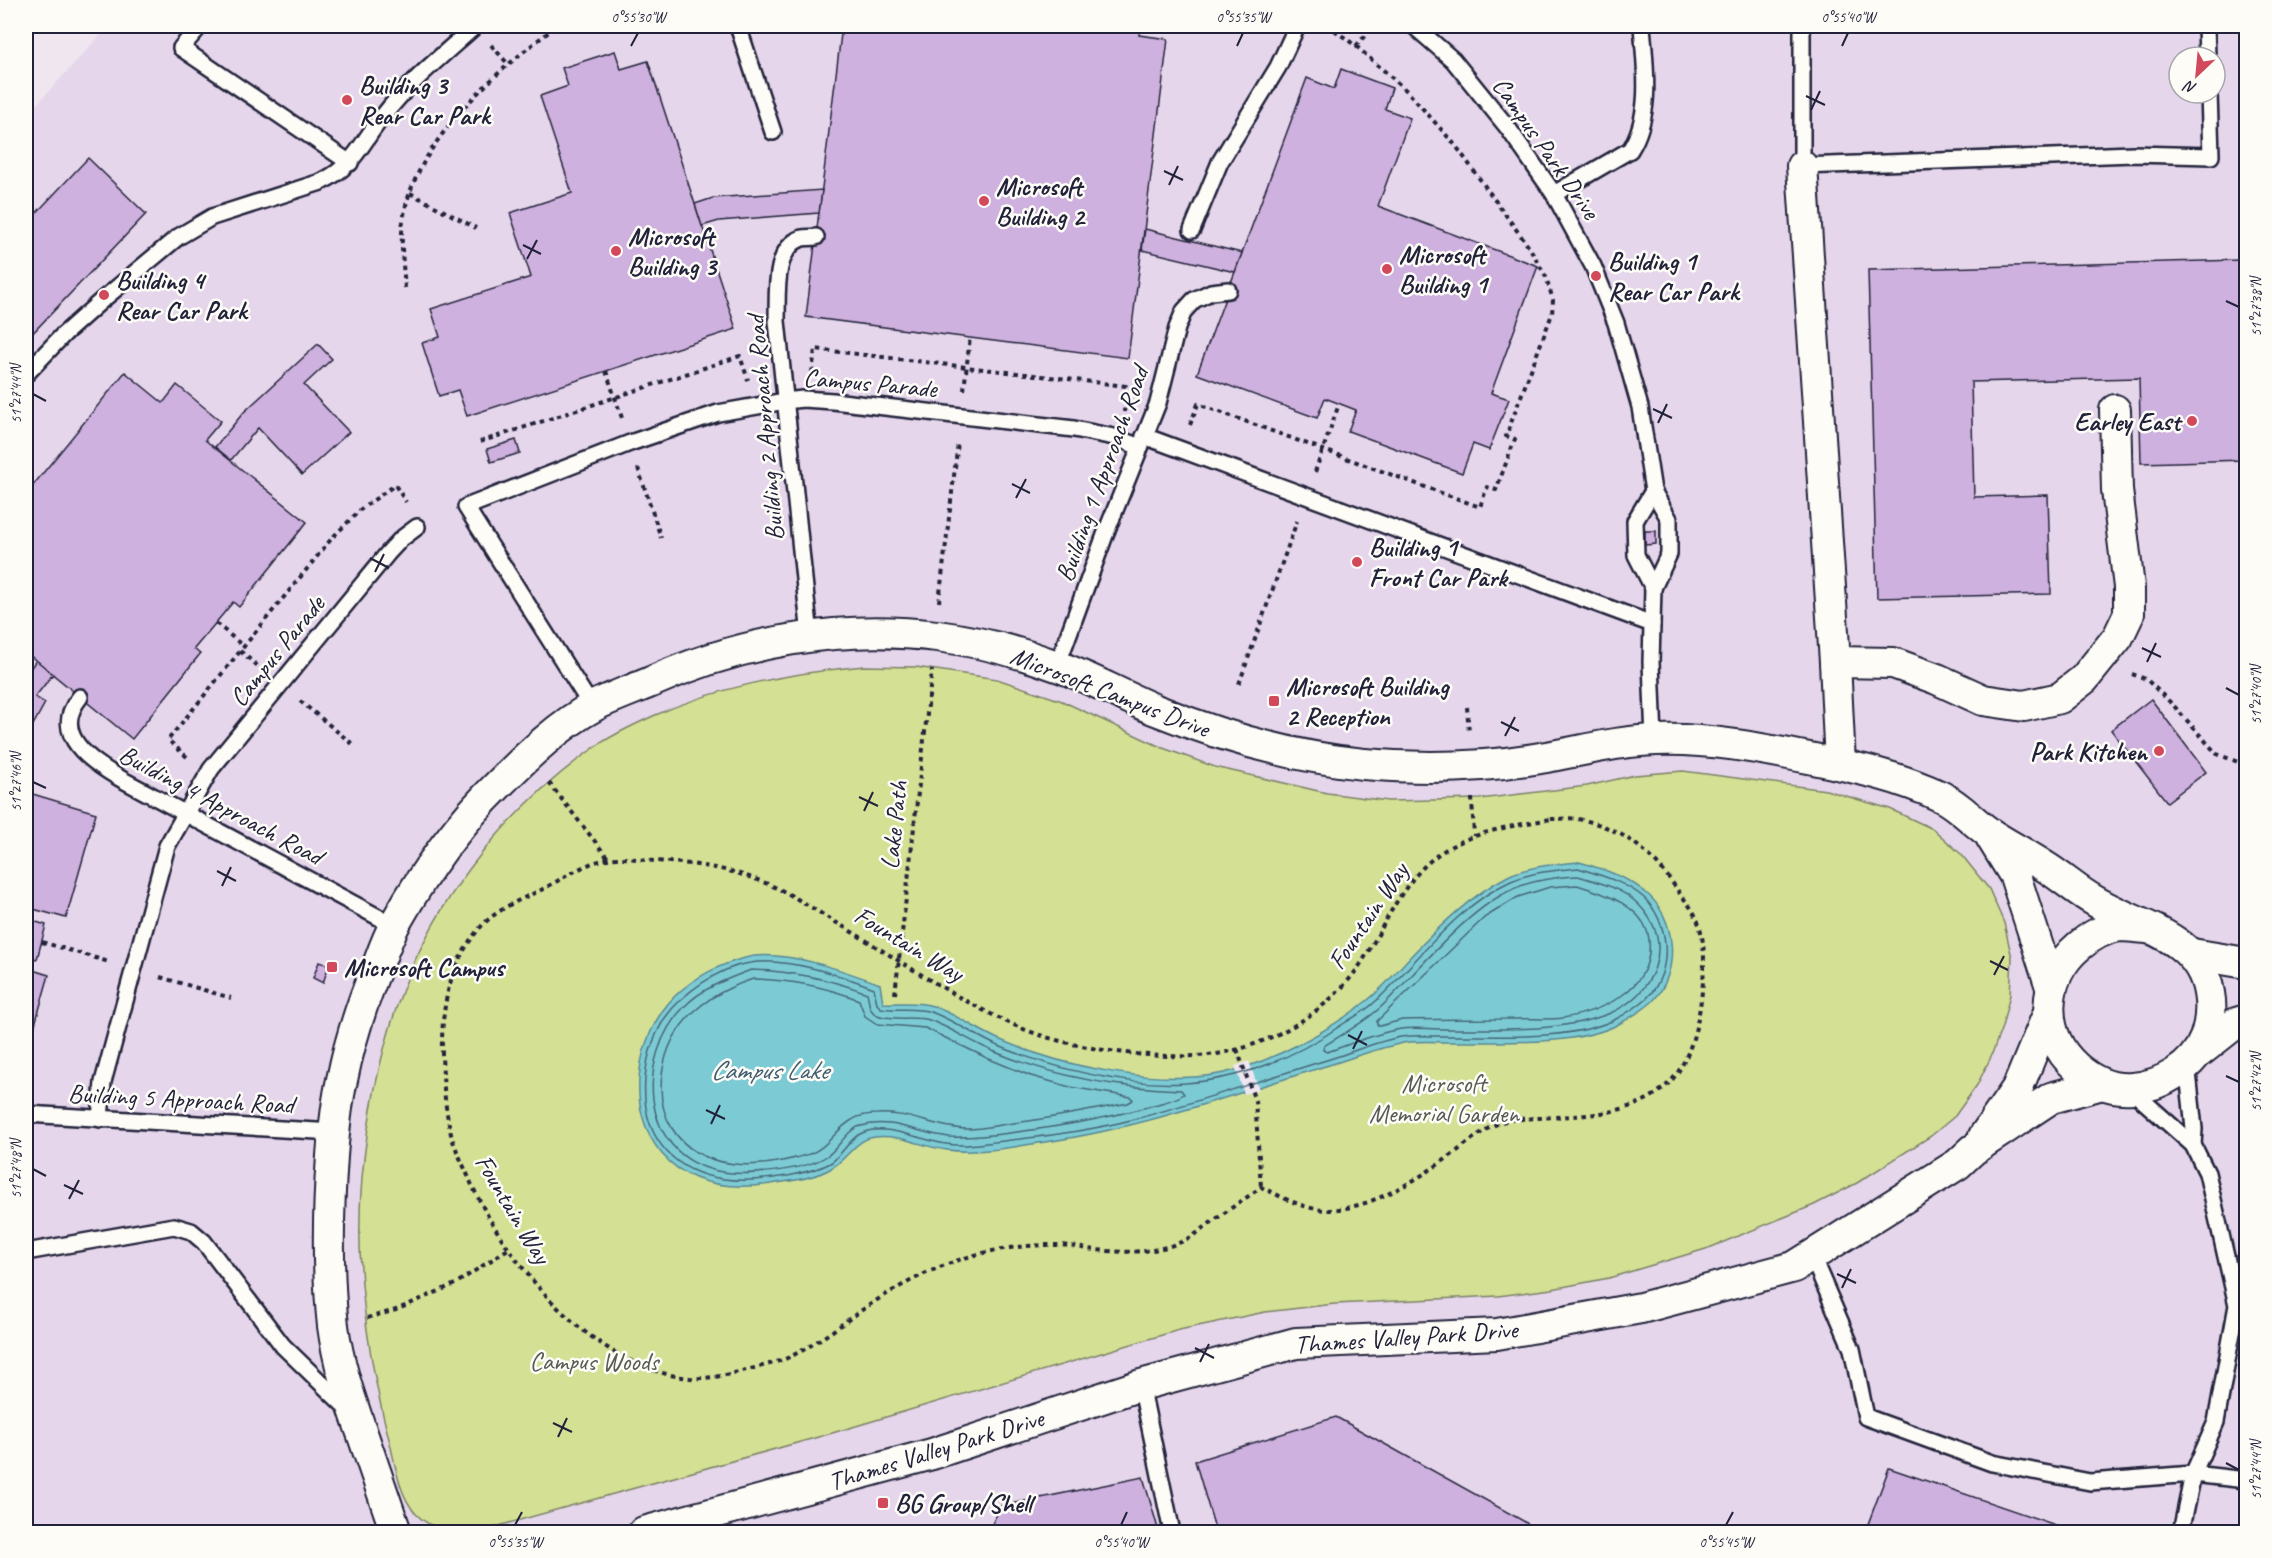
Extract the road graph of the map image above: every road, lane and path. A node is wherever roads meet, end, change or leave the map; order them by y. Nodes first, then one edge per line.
1 (200, 26) edge
2 (476, 26) edge
3 (557, 26) edge
4 (738, 26) edge
5 (1297, 26) edge
6 (1329, 26) edge
7 (1373, 26) edge
8 (1414, 26) edge
9 (1642, 26) edge
10 (1802, 26) edge
11 (2206, 26) edge
12 (2207, 45) edge
13 (1356, 46) junction
14 (2209, 105) edge
15 (773, 132) dead end
16 (350, 163) junction
17 (1802, 166) junction
18 (410, 193) junction
19 (1554, 194) junction
20 (476, 228) dead end
21 (1192, 230) dead end
22 (816, 237) dead end
23 (405, 288) dead end
24 (1228, 290) dead end
25 (970, 337) dead end
26 (967, 364) junction
27 (26, 374) edge
28 (806, 375) dead end
29 (757, 378) dead end
30 (785, 401) junction
31 (1339, 404) dead end
32 (2115, 410) dead end
33 (1134, 413) dead end
34 (961, 415) junction
35 (1188, 430) dead end
36 (480, 442) dead end
37 (1142, 442) junction
38 (1323, 450) junction
39 (1653, 491) junction
40 (1306, 496) junction
41 (411, 509) dead end
42 (417, 527) dead end
43 (1653, 588) junction
44 (938, 608) dead end
45 (216, 623) dead end
46 (1653, 624) junction
47 (810, 636) junction
48 (244, 647) junction
49 (933, 660) dead end
50 (1836, 662) junction
51 (2098, 662) junction
52 (1057, 666) junction
53 (1239, 684) dead end
54 (81, 697) dead end
55 (592, 707) junction
56 (1467, 707) dead end
57 (1469, 736) dead end
58 (1654, 740) junction
59 (1840, 764) junction
60 (181, 765) dead end
61 (2247, 765) edge
62 (545, 778) dead end
63 (1471, 788) dead end
64 (185, 812) junction
65 (1988, 832) junction
66 (1474, 836) junction
67 (608, 858) junction
68 (393, 926) junction
69 (2151, 929) junction
70 (2192, 954) junction
71 (899, 959) junction
72 (2247, 963) edge
73 (895, 994) dead end
74 (2050, 999) junction
75 (2247, 1020) edge
76 (1238, 1049) junction
77 (2192, 1058) junction
78 (2116, 1086) junction
79 (26, 1114) edge
80 (100, 1119) junction
81 (334, 1132) junction
82 (2193, 1145) junction
83 (1973, 1150) junction
84 (1261, 1187) junction
85 (508, 1249) junction
86 (26, 1252) edge
87 (1812, 1256) junction
88 (362, 1319) dead end
89 (1142, 1385) junction
90 (357, 1419) junction
91 (2193, 1474) junction
92 (2247, 1480) edge
93 (396, 1533) edge
94 (644, 1533) edge
95 (1172, 1533) edge
96 (2181, 1533) edge

1 - 16 lane
2 - 16 lane
3 - 18 path
4 - 15 lane
5 - 21 lane
6 - 13 path
7 - 13 path
8 - 19 lane, Campus Park Drive
9 - 19 lane
10 - 17 lane
11 - 12 lane
13 - 38 path
14 - 17 lane
16 - 27 lane
17 - 50 street
18 - 20 path
18 - 23 path
19 - 39 lane, Campus Park Drive
22 - 30 lane, Building 2 Approach Road
24 - 37 lane, Building 1 Approach Road
25 - 26 path
26 - 28 path
26 - 33 path
26 - 34 path
29 - 36 path
30 - 34 lane, Campus Parade
30 - 47 lane, Building 2 Approach Road
30 - 55 lane, Campus Parade
31 - 38 path
32 - 51 street
34 - 37 lane, Campus Parade
34 - 44 path
35 - 38 path
37 - 40 lane, Campus Parade
37 - 52 lane, Building 1 Approach Road
38 - 40 path
39 - 43 lane, Campus Park Drive
39 - 43 lane, Campus Park Drive
40 - 46 lane, Campus Parade
40 - 53 path
41 - 48 path
42 - 64 lane, Campus Parade
43 - 46 lane, Campus Park Drive
45 - 48 path
46 - 58 lane, Campus Park Drive
47 - 52 street, Microsoft Campus Drive
47 - 55 street, Microsoft Campus Drive
48 - 60 path
49 - 71 path, Lake Path
50 - 51 street
50 - 59 street
51 - 61 path
52 - 58 street, Microsoft Campus Drive
54 - 64 lane, Building 4 Approach Road
55 - 68 street, Microsoft Campus Drive
56 - 57 path
58 - 59 street, Microsoft Campus Drive
59 - 65 street, Microsoft Campus Drive
62 - 67 path
63 - 66 path
64 - 68 lane, Building 4 Approach Road
64 - 80 lane, Campus Parade
65 - 69 street
65 - 74 street
66 - 76 path, Fountain Way
66 - 84 path, Fountain Way
67 - 71 path, Fountain Way
67 - 85 path, Fountain Way
68 - 81 street, Microsoft Campus Drive
69 - 70 street
69 - 74 street
70 - 72 street
70 - 77 street
71 - 73 path, Lake Path
71 - 76 path, Fountain Way
74 - 78 street
74 - 83 street, Thames Valley Park Drive
75 - 77 street
76 - 84 path
77 - 78 street
77 - 82 lane
78 - 82 lane
78 - 83 street, Thames Valley Park Drive
79 - 80 lane, Building 5 Approach Road
80 - 81 lane, Building 5 Approach Road
81 - 90 street, Microsoft Campus Drive
82 - 91 lane
83 - 87 street, Thames Valley Park Drive
84 - 85 path, Fountain Way
85 - 88 path
86 - 90 lane
87 - 89 street, Thames Valley Park Drive
87 - 91 lane
89 - 94 street, Thames Valley Park Drive
89 - 95 lane
90 - 93 street, Microsoft Campus Drive
91 - 92 lane
91 - 96 lane

